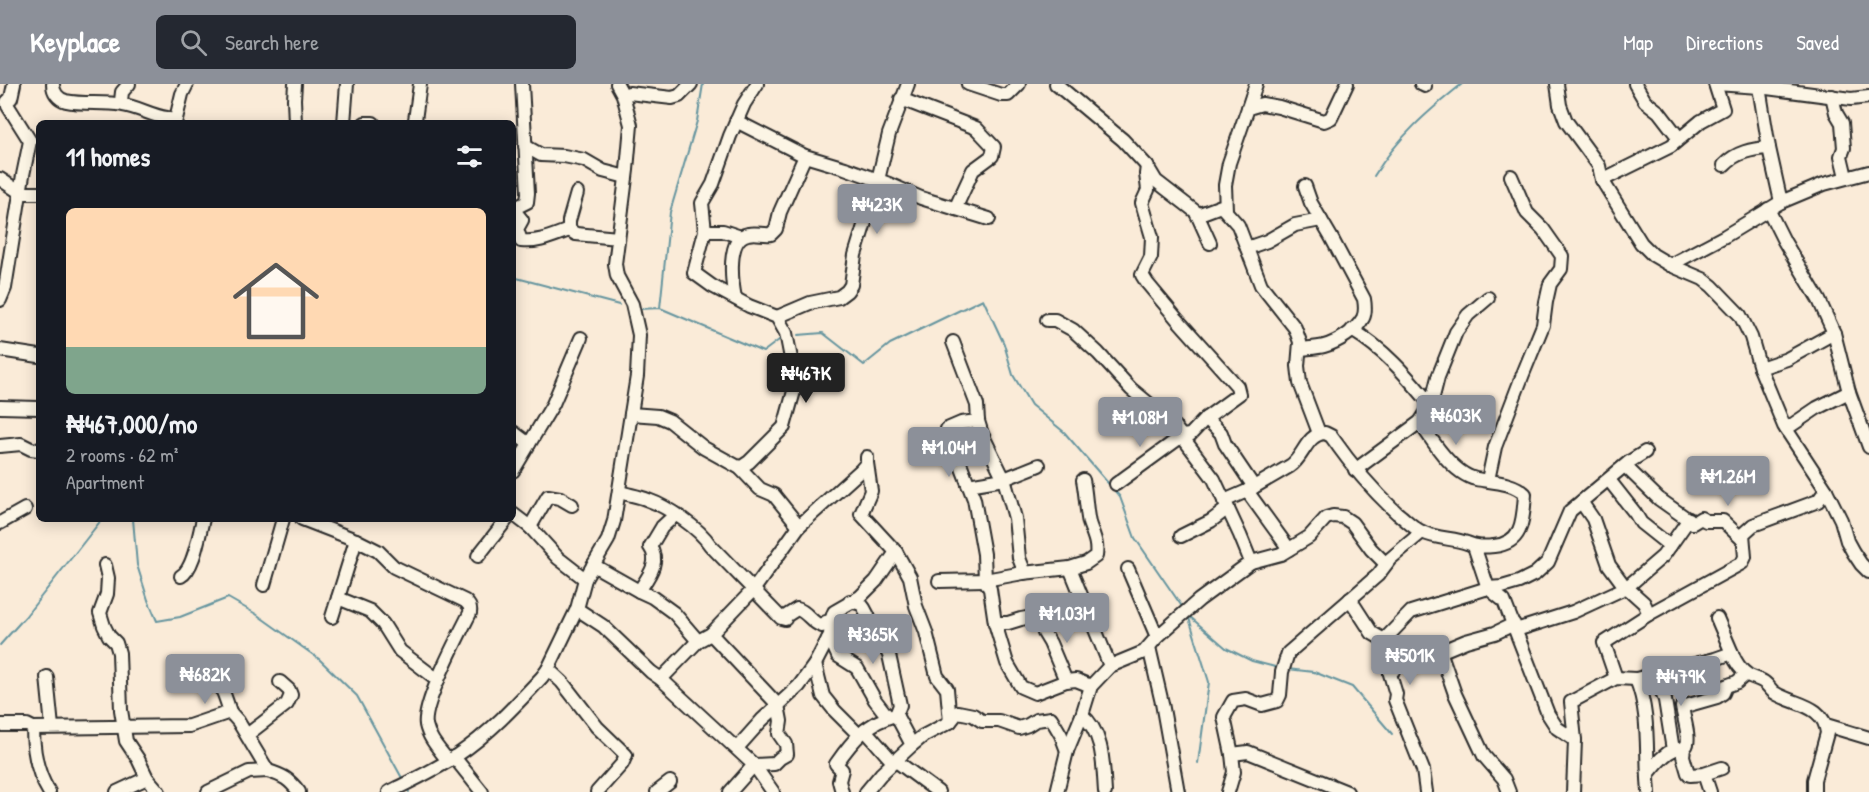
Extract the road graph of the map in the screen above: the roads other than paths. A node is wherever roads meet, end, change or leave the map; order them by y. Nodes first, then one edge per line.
1 (14, 84) edge
2 (53, 84) edge
3 (129, 84) edge
4 (187, 84) edge
5 (295, 84) edge
6 (347, 84) edge
7 (420, 84) edge
8 (522, 84) edge
9 (617, 84) edge
10 (691, 84) edge
11 (755, 84) edge
12 (908, 84) edge
13 (968, 84) edge
14 (1019, 84) edge
15 (1056, 84) edge
16 (1256, 84) edge
17 (1347, 84) edge
18 (1557, 84) edge
19 (1635, 84) edge
20 (1716, 84) edge
21 (1759, 87) junction
22 (629, 88) edge
23 (1832, 96) junction
24 (1869, 97) edge
25 (901, 99) junction
26 (124, 105) junction
27 (1248, 108) junction
28 (628, 110) junction
29 (168, 120) edge
30 (176, 120) edge
31 (295, 120) edge
32 (344, 120) edge
33 (415, 120) edge
34 (736, 121) junction
35 (519, 130) edge
36 (1679, 138) junction
37 (525, 146) junction
38 (1769, 148) junction
39 (805, 156) junction
40 (1724, 165) dead end
41 (1147, 166) junction
42 (1869, 172) edge
43 (1511, 176) dead end
44 (626, 177) junction
45 (1846, 177) junction
46 (0, 179) edge
47 (878, 180) junction
48 (1602, 180) junction
49 (1305, 186) dead end
50 (21, 193) junction
51 (36, 193) edge
52 (577, 194) dead end
53 (1781, 202) junction
54 (516, 208) edge
55 (955, 209) junction
56 (1768, 209) junction
57 (1226, 210) junction
58 (516, 213) edge
59 (1197, 215) junction
60 (989, 219) dead end
61 (1321, 220) junction
62 (569, 230) junction
63 (705, 231) junction
64 (741, 237) junction
65 (618, 238) junction
66 (1210, 243) dead end
67 (1247, 249) junction
68 (1670, 266) junction
69 (735, 298) junction
70 (1488, 298) dead end
71 (0, 300) edge
72 (777, 317) junction
73 (1047, 320) dead end
74 (1352, 330) junction
75 (1834, 333) junction
76 (581, 338) dead end
77 (953, 342) dead end
78 (1300, 349) junction
79 (0, 350) edge
80 (36, 356) edge
81 (1760, 368) junction
82 (1849, 392) junction
83 (1431, 405) junction
84 (0, 406) edge
85 (36, 408) edge
86 (631, 414) junction
87 (1206, 418) junction
88 (978, 421) junction
89 (1420, 422) junction
90 (1786, 429) junction
91 (1318, 433) junction
92 (516, 434) edge
93 (1182, 436) junction
94 (529, 444) junction
95 (0, 446) edge
96 (1869, 447) edge
97 (36, 450) edge
98 (1645, 452) dead end
99 (1039, 465) dead end
100 (516, 466) edge
101 (1625, 466) junction
102 (740, 468) junction
103 (1355, 470) junction
104 (1004, 479) junction
105 (1083, 480) dead end
106 (1488, 480) junction
107 (1609, 480) junction
108 (1116, 484) dead end
109 (968, 485) junction
110 (1251, 489) junction
111 (1826, 490) junction
112 (620, 492) junction
113 (1582, 503) junction
114 (572, 505) dead end
115 (1226, 505) junction
116 (25, 509) dead end
117 (675, 515) junction
118 (516, 516) edge
119 (1689, 519) junction
120 (202, 522) edge
121 (282, 522) edge
122 (310, 522) edge
123 (505, 522) edge
124 (0, 523) edge
125 (799, 526) junction
126 (530, 527) junction
127 (1422, 532) junction
128 (1181, 536) dead end
129 (356, 540) junction
130 (1743, 540) junction
131 (1474, 546) junction
132 (1670, 546) junction
133 (1289, 549) junction
134 (896, 552) junction
135 (478, 556) dead end
136 (1251, 562) junction
137 (105, 564) dead end
138 (1386, 564) junction
139 (593, 565) junction
140 (1070, 568) junction
141 (1128, 569) dead end
142 (1869, 572) edge
143 (1023, 573) junction
144 (181, 576) dead end
145 (585, 579) junction
146 (985, 580) junction
147 (939, 581) dead end
148 (264, 585) dead end
149 (1627, 587) junction
150 (1488, 588) junction
151 (754, 589) junction
152 (639, 591) junction
153 (338, 598) junction
154 (1350, 599) junction
155 (850, 601) junction
156 (1086, 607) junction
157 (577, 609) junction
158 (1649, 614) junction
159 (1041, 615) junction
160 (332, 617) dead end
161 (1717, 618) dead end
162 (831, 621) junction
163 (995, 623) junction
164 (1515, 627) junction
165 (711, 634) junction
166 (1157, 637) junction
167 (828, 639) junction
168 (1384, 640) junction
169 (698, 641) junction
170 (1149, 647) junction
171 (1440, 651) junction
172 (1732, 652) junction
173 (1400, 663) junction
174 (815, 664) junction
175 (201, 666) dead end
176 (1110, 666) junction
177 (548, 669) junction
178 (1654, 673) junction
179 (1746, 674) junction
180 (47, 677) dead end
181 (1616, 678) junction
182 (661, 679) junction
183 (1636, 679) junction
184 (438, 680) junction
185 (1066, 681) junction
186 (280, 682) dead end
187 (1091, 686) junction
188 (778, 705) junction
189 (230, 712) junction
190 (1082, 715) junction
191 (892, 716) junction
192 (950, 722) junction
193 (0, 725) edge
194 (1826, 725) junction
195 (123, 726) junction
196 (52, 727) junction
197 (33, 728) junction
198 (862, 732) junction
199 (247, 735) junction
200 (1869, 738) edge
201 (1575, 740) junction
202 (912, 745) junction
203 (737, 748) junction
204 (1678, 749) junction
205 (1067, 751) junction
206 (1232, 754) junction
207 (451, 759) junction
208 (895, 762) junction
209 (754, 765) junction
210 (1722, 768) dead end
211 (268, 771) junction
212 (1648, 774) junction
213 (1704, 774) junction
214 (147, 778) junction
215 (670, 782) dead end
216 (49, 792) edge
217 (117, 792) edge
218 (159, 792) edge
219 (208, 792) edge
220 (299, 792) edge
221 (389, 792) edge
222 (482, 792) edge
223 (597, 792) edge
224 (657, 792) edge
225 (730, 792) edge
226 (773, 792) edge
227 (842, 792) edge
228 (866, 792) edge
229 (938, 792) edge
230 (1057, 792) edge
231 (1106, 792) edge
232 (1178, 792) edge
233 (1228, 792) edge
234 (1347, 792) edge
235 (1426, 792) edge
236 (1509, 792) edge
237 (1573, 792) edge
238 (1649, 792) edge
239 (1710, 792) edge
240 (1814, 792) edge

1 - 50 street
2 - 26 street
3 - 26 street
4 - 30 street
5 - 31 street
6 - 32 street
7 - 33 street
8 - 35 street
9 - 28 street
10 - 22 street
11 - 34 street
12 - 25 street
13 - 14 street
15 - 41 street
16 - 27 street
17 - 27 street
18 - 48 street
19 - 36 street
20 - 21 street
20 - 36 street
21 - 23 street
21 - 38 street
22 - 28 street
23 - 24 street
23 - 45 street
25 - 47 street
25 - 55 street
26 - 29 street
27 - 57 street
28 - 44 street
34 - 39 street
34 - 63 street
35 - 37 street
36 - 48 street
37 - 44 street
37 - 54 street
38 - 40 street
38 - 53 street
39 - 47 street
39 - 64 street
41 - 59 street
41 - 87 street
42 - 45 street
43 - 106 street
44 - 65 street
45 - 53 street
46 - 50 street
47 - 55 street
47 - 72 street
48 - 68 street
49 - 61 street
50 - 51 street
50 - 71 street
52 - 62 street
53 - 56 street
55 - 60 street
56 - 68 street
56 - 75 street
57 - 59 street
57 - 67 street
58 - 62 street
59 - 66 street
61 - 67 street
61 - 74 street
62 - 65 street
63 - 64 street
63 - 69 street
64 - 69 street
65 - 86 street
67 - 78 street
68 - 81 street
69 - 72 street
70 - 83 street
72 - 102 street
73 - 93 street
74 - 78 street
74 - 83 street
75 - 81 street
75 - 82 street
76 - 94 street
77 - 88 street
78 - 91 street
79 - 80 street
81 - 90 street
82 - 90 street
82 - 96 street
83 - 89 street
84 - 85 street
86 - 102 street
86 - 112 street
87 - 93 street
87 - 110 street
88 - 104 street
88 - 109 street
89 - 103 street
89 - 106 street
90 - 111 street
91 - 103 street
91 - 110 street
92 - 94 street
93 - 108 street
93 - 115 street
94 - 100 street
95 - 97 street
98 - 101 street
99 - 104 street
101 - 107 street
101 - 119 street
102 - 125 street
103 - 127 street
104 - 109 street
104 - 143 street
105 - 140 street
106 - 131 street
107 - 113 street
107 - 132 street
109 - 146 street
110 - 115 street
110 - 133 street
111 - 130 street
111 - 142 street
112 - 117 street
112 - 139 street
113 - 149 street
113 - 150 street
114 - 126 street
115 - 128 street
115 - 136 street
116 - 124 street
117 - 151 street
117 - 152 street
118 - 126 street
119 - 130 street
119 - 132 street
120 - 144 street
121 - 148 street
122 - 129 street
123 - 135 street
125 - 134 street
125 - 151 street
126 - 145 street
127 - 131 street
127 - 138 street
129 - 153 street
129 - 184 street
130 - 158 street
131 - 150 street
132 - 149 street
133 - 136 street
133 - 138 street
134 - 155 street
134 - 192 street
136 - 166 street
137 - 195 street
138 - 154 street
139 - 145 street
139 - 152 street
140 - 143 street
140 - 156 street
141 - 166 street
143 - 146 street
145 - 157 street
146 - 147 street
146 - 163 street
149 - 158 street
149 - 164 street
150 - 164 street
150 - 168 street
151 - 162 street
151 - 165 street
152 - 169 street
153 - 160 street
153 - 184 street
154 - 168 street
154 - 206 street
155 - 162 street
155 - 191 street
156 - 159 street
156 - 176 street
157 - 177 street
157 - 182 street
158 - 181 street
159 - 163 street
159 - 185 street
161 - 172 street
162 - 167 street
163 - 185 street
164 - 171 street
164 - 201 street
165 - 169 street
165 - 188 street
166 - 170 street
167 - 174 street
167 - 191 street
168 - 173 street
169 - 182 street
170 - 176 street
170 - 232 street
171 - 173 street
171 - 236 street
172 - 178 street
172 - 179 street
173 - 235 street
174 - 188 street
174 - 198 street
175 - 189 street
176 - 187 street
177 - 207 street
177 - 223 street
178 - 183 street
178 - 204 street
179 - 194 street
179 - 204 street
180 - 196 street
181 - 183 street
181 - 201 street
182 - 203 street
183 - 212 street
184 - 207 street
185 - 187 street
186 - 199 street
187 - 190 street
188 - 203 street
188 - 209 street
189 - 195 street
189 - 199 street
190 - 205 street
190 - 231 street
191 - 198 street
191 - 202 street
192 - 202 street
192 - 205 street
193 - 197 street
194 - 200 street
194 - 240 street
195 - 196 street
195 - 214 street
196 - 197 street
197 - 216 street
198 - 208 street
198 - 227 street
199 - 211 street
201 - 237 street
202 - 208 street
203 - 209 street
204 - 212 street
204 - 213 street
205 - 230 street
206 - 233 street
206 - 234 street
207 - 221 street
207 - 222 street
208 - 228 street
208 - 229 street
209 - 225 street
209 - 226 street
210 - 213 street
211 - 219 street
211 - 220 street
212 - 238 street
213 - 239 street
214 - 217 street
214 - 218 street
215 - 224 street

